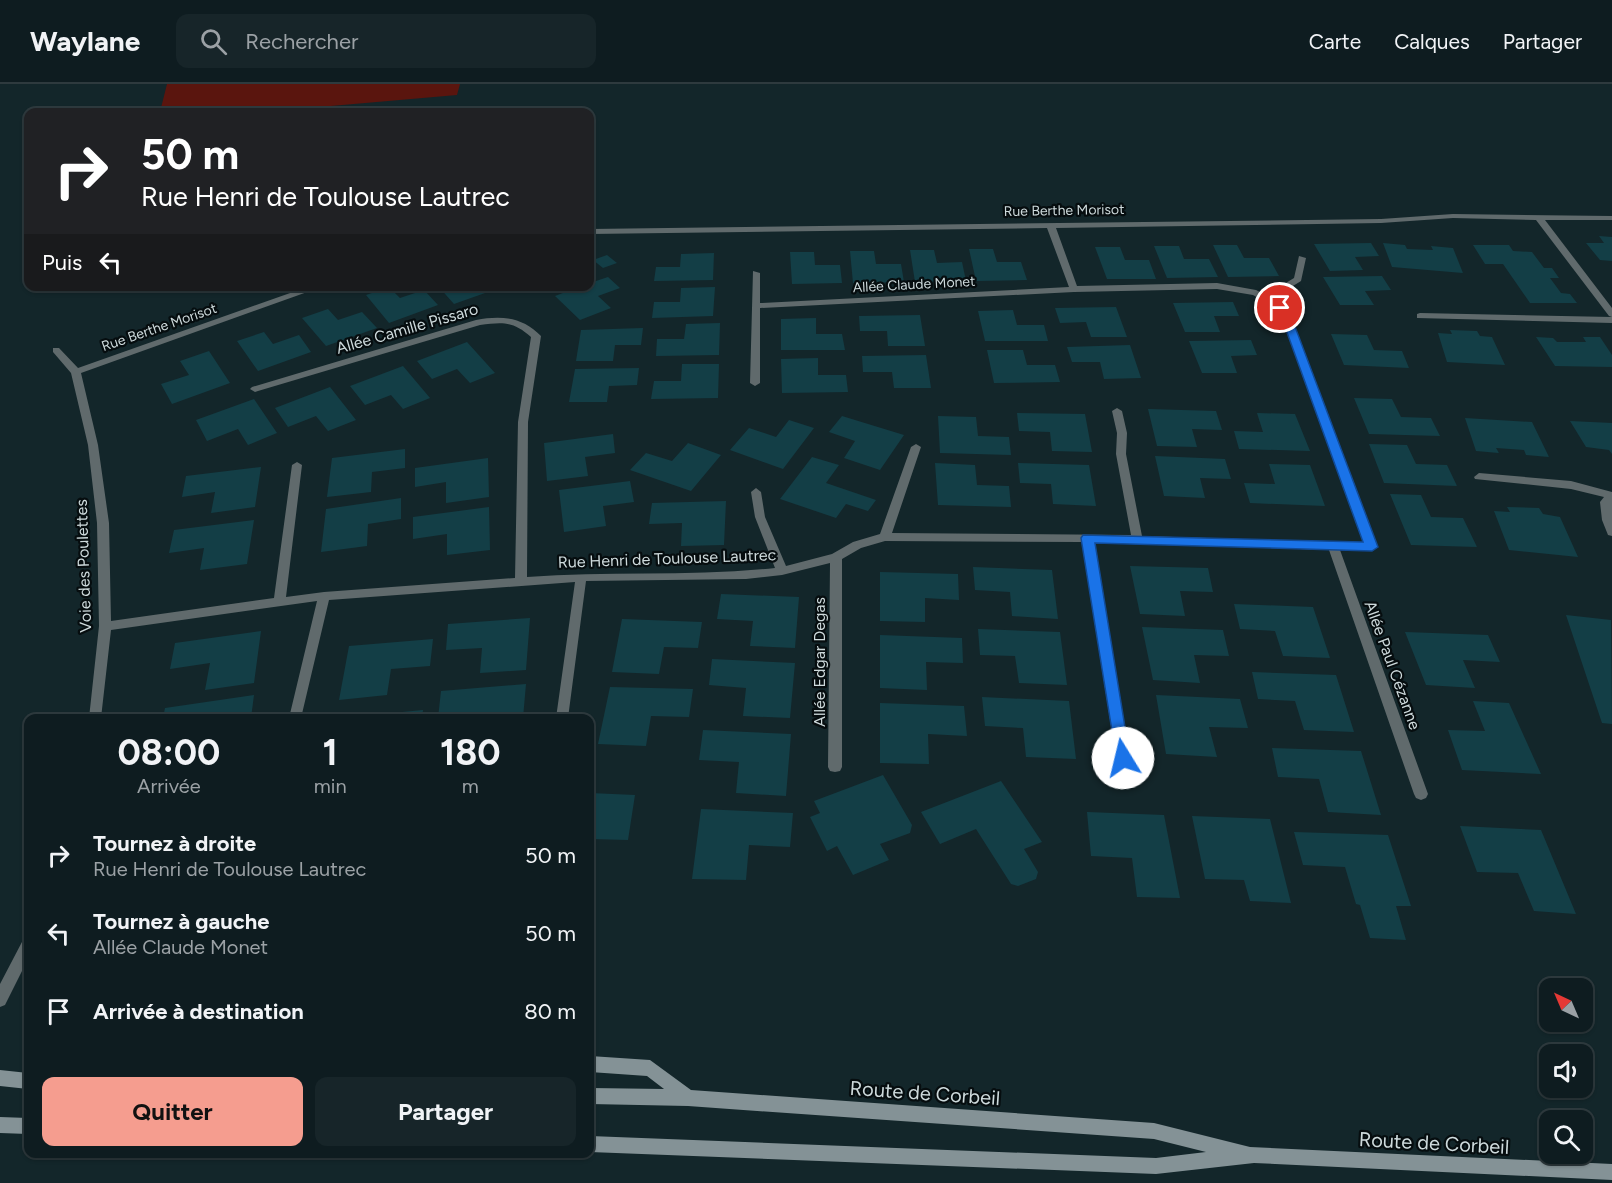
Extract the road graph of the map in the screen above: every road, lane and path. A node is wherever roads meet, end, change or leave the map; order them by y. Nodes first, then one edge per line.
1 (1612, 218) edge
2 (1540, 219) junction
3 (1051, 226) junction
4 (594, 231) edge
5 (1302, 258) dead end
6 (756, 273) dead end
7 (1074, 289) junction
8 (306, 291) edge
9 (1267, 298) junction
10 (756, 306) junction
11 (1612, 314) edge
12 (1420, 316) dead end
13 (1612, 320) edge
14 (56, 350) dead end
15 (76, 372) junction
16 (755, 383) dead end
17 (255, 389) dead end
18 (1117, 411) dead end
19 (916, 447) dead end
20 (297, 465) dead end
21 (1479, 477) dead end
22 (756, 492) dead end
23 (1612, 496) edge
24 (1612, 532) edge
25 (885, 537) junction
26 (1088, 538) junction
27 (1137, 539) junction
28 (1333, 546) junction
29 (836, 557) junction
30 (782, 571) junction
31 (581, 577) junction
32 (521, 581) junction
33 (324, 596) junction
34 (280, 602) junction
35 (105, 626) junction
36 (94, 714) edge
37 (296, 714) edge
38 (563, 714) edge
39 (835, 767) dead end
40 (1131, 782) dead end
41 (1421, 794) dead end
42 (24, 953) edge
43 (0, 1000) edge
44 (594, 1064) edge
45 (0, 1078) edge
46 (24, 1081) edge
47 (594, 1096) edge
48 (688, 1098) junction
49 (0, 1125) edge
50 (24, 1126) edge
51 (594, 1144) edge
52 (1254, 1155) junction
53 (1612, 1172) edge

1 - 2 street, Rue Berthe Morisot
2 - 3 street, Rue Berthe Morisot
2 - 11 street
3 - 4 street, Rue Berthe Morisot
3 - 7 street
5 - 9 street
6 - 10 street
7 - 9 street, Allée Claude Monet
7 - 10 street, Allée Claude Monet
8 - 15 street, Rue Berthe Morisot
9 - 28 street, Rue Henri de Toulouse Lautrec
10 - 16 street
12 - 13 street
14 - 15 street, Voie des Poulettes
15 - 35 street, Voie des Poulettes
17 - 32 street, Allée Camille Pissaro
18 - 27 street
19 - 25 street
20 - 34 street
21 - 23 street
22 - 30 street
23 - 24 street
25 - 26 street, Rue Henri de Toulouse Lautrec
25 - 29 street, Rue Henri de Toulouse Lautrec
26 - 27 street, Rue Henri de Toulouse Lautrec
26 - 40 street
27 - 28 street, Rue Henri de Toulouse Lautrec
28 - 41 street, Allée Paul Cézanne
29 - 30 street, Rue Henri de Toulouse Lautrec
29 - 39 street, Allée Edgar Degas
30 - 31 street, Rue Henri de Toulouse Lautrec
31 - 32 street, Rue Henri de Toulouse Lautrec
31 - 38 street
32 - 33 street, Rue Henri de Toulouse Lautrec
33 - 34 street, Rue Henri de Toulouse Lautrec
33 - 37 street
34 - 35 street, Rue Henri de Toulouse Lautrec
35 - 36 street, Voie des Poulettes
42 - 43 street
44 - 48 main road
45 - 46 main road
47 - 48 main road, Route de Corbeil
48 - 52 main road, Route de Corbeil
49 - 50 main road
51 - 52 main road, Route de Corbeil
52 - 53 main road, Route de Corbeil

